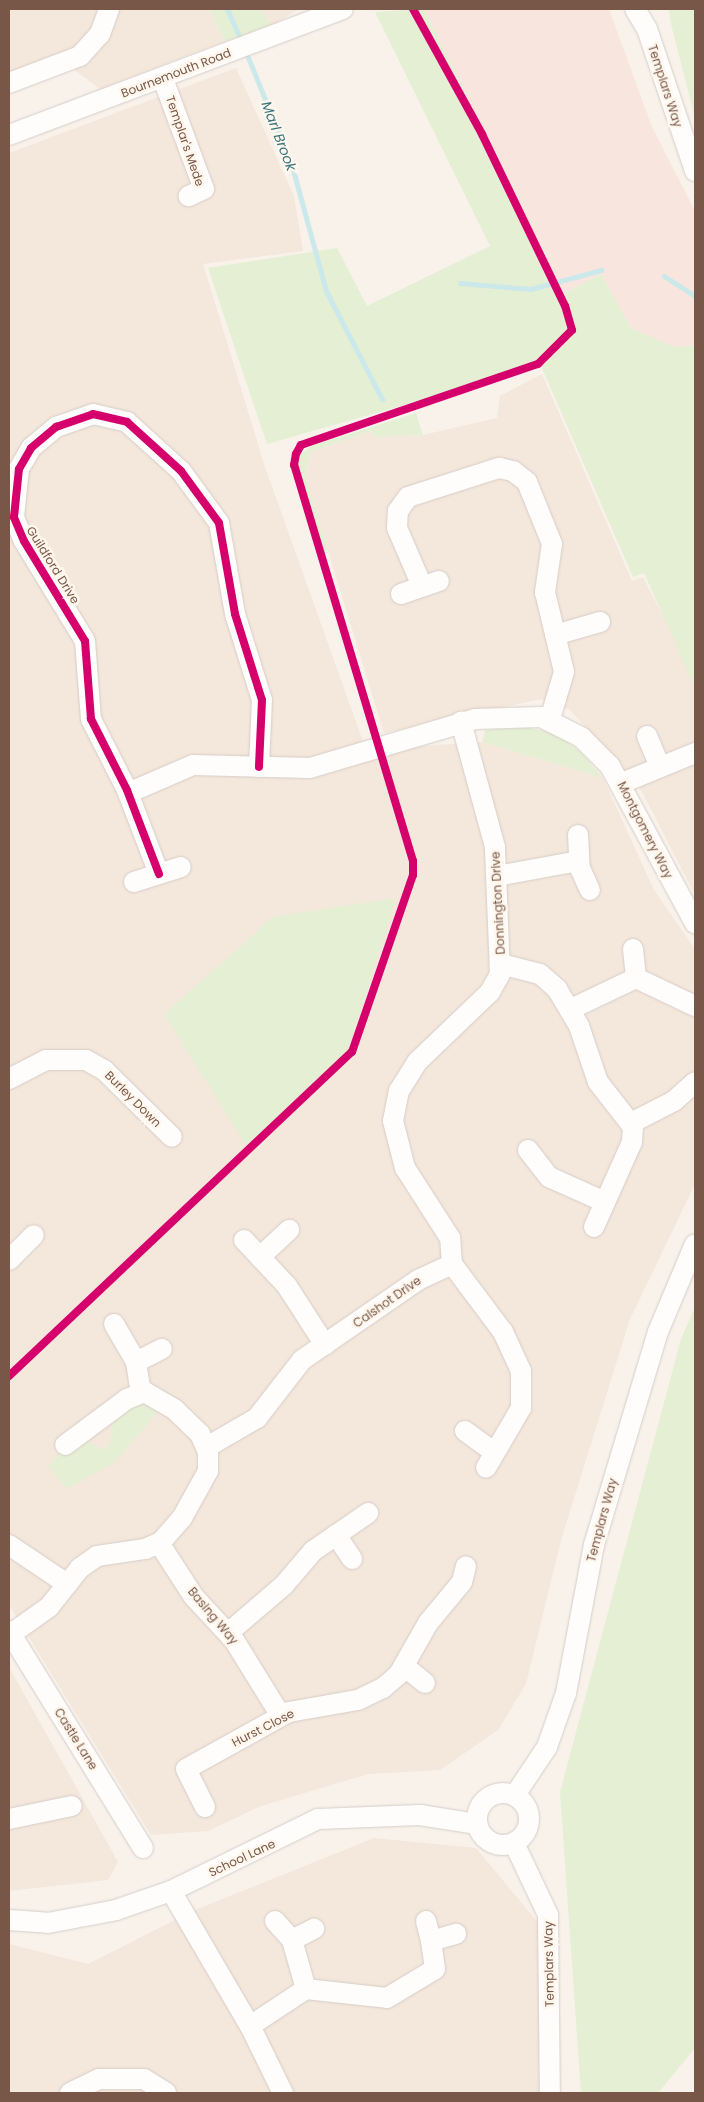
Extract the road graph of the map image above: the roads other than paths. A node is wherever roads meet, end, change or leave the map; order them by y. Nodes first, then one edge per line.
1 (109, 9) edge
2 (343, 9) edge
3 (635, 9) edge
4 (647, 9) edge
5 (647, 29) junction
6 (163, 79) junction
7 (9, 83) edge
8 (9, 135) edge
9 (695, 171) edge
10 (189, 196) dead end
11 (400, 594) dead end
12 (600, 622) dead end
13 (555, 635) junction
14 (550, 719) junction
15 (461, 722) junction
16 (647, 736) dead end
17 (695, 753) edge
18 (659, 764) junction
19 (259, 767) junction
20 (622, 783) junction
21 (128, 793) junction
22 (578, 835) dead end
23 (579, 861) junction
24 (181, 867) dead end
25 (159, 874) junction
26 (497, 876) junction
27 (134, 882) dead end
28 (590, 890) dead end
29 (695, 923) edge
30 (633, 949) dead end
31 (501, 964) junction
32 (636, 978) junction
33 (695, 1006) edge
34 (571, 1010) junction
35 (9, 1079) edge
36 (695, 1082) edge
37 (630, 1122) junction
38 (172, 1137) dead end
39 (528, 1150) dead end
40 (605, 1202) junction
41 (594, 1227) dead end
42 (289, 1230) dead end
43 (34, 1235) dead end
44 (244, 1240) dead end
45 (695, 1244) edge
46 (260, 1257) junction
47 (9, 1260) edge
48 (452, 1264) junction
49 (114, 1324) dead end
50 (325, 1345) junction
51 (162, 1349) dead end
52 (136, 1362) junction
53 (141, 1392) junction
54 (465, 1431) dead end
55 (65, 1445) dead end
56 (207, 1447) junction
57 (368, 1513) dead end
58 (336, 1534) junction
59 (159, 1542) junction
60 (10, 1548) edge
61 (352, 1559) dead end
62 (466, 1566) dead end
63 (67, 1584) junction
64 (10, 1632) edge
65 (228, 1633) junction
66 (404, 1666) junction
67 (425, 1683) dead end
68 (281, 1716) junction
69 (515, 1795) junction
70 (72, 1806) dead end
71 (205, 1807) dead end
72 (9, 1819) edge
73 (477, 1824) junction
74 (514, 1843) junction
75 (143, 1848) dead end
76 (171, 1891) junction
77 (9, 1920) edge
78 (275, 1921) dead end
79 (426, 1921) dead end
80 (314, 1928) dead end
81 (456, 1934) dead end
82 (292, 1940) junction
83 (432, 1941) junction
84 (306, 1989) junction
85 (250, 2026) junction
86 (73, 2086) edge
87 (166, 2093) edge
88 (283, 2093) edge
89 (550, 2093) edge

1 - 7 street
2 - 6 street, Bournemouth Road
3 - 5 street, Templars Way
4 - 5 street, Templars Way
5 - 9 street, Templars Way
6 - 8 street, Bournemouth Road
6 - 10 street, Templar's Mede
11 - 13 street
12 - 13 street
13 - 14 street
14 - 15 street, Montgomery Way
14 - 20 street, Montgomery Way
15 - 19 street, Montgomery Way
15 - 26 street, Donnington Drive
16 - 18 street
17 - 18 street
18 - 20 street
19 - 21 street, Montgomery Way
19 - 21 street, Guildford Drive
20 - 29 street, Montgomery Way
21 - 25 street, Guildford Drive
22 - 23 street
23 - 26 street
23 - 28 street
24 - 25 street
25 - 27 street
26 - 31 street, Donnington Drive
30 - 32 street
31 - 34 street
31 - 48 street, Donnington Drive
32 - 33 street
32 - 34 street
34 - 37 street
35 - 38 street, Burley Down
36 - 37 street
37 - 40 street
39 - 40 street
40 - 41 street
42 - 46 street
43 - 47 street
44 - 46 street
45 - 69 street, Templars Way
46 - 50 street
48 - 50 street, Calshot Drive
48 - 54 street
49 - 52 street
50 - 56 street, Calshot Drive
51 - 52 street
52 - 53 street
53 - 55 street
53 - 56 street
56 - 59 street
57 - 58 street
58 - 61 street
58 - 65 street
59 - 63 street
59 - 65 street, Basing Way
60 - 63 street
62 - 66 street, Hurst Close
63 - 64 street
64 - 75 street, Castle Lane
65 - 68 street, Basing Way
66 - 67 street
66 - 68 street, Hurst Close
68 - 71 street, Hurst Close
69 - 73 street
69 - 74 street
70 - 72 street
73 - 74 street
73 - 76 street, School Lane
74 - 89 street, Templars Way
76 - 77 street, School Lane
76 - 85 street
78 - 82 street
79 - 83 street
80 - 82 street
81 - 83 street
82 - 84 street
83 - 84 street
84 - 85 street
85 - 88 street
86 - 87 street

